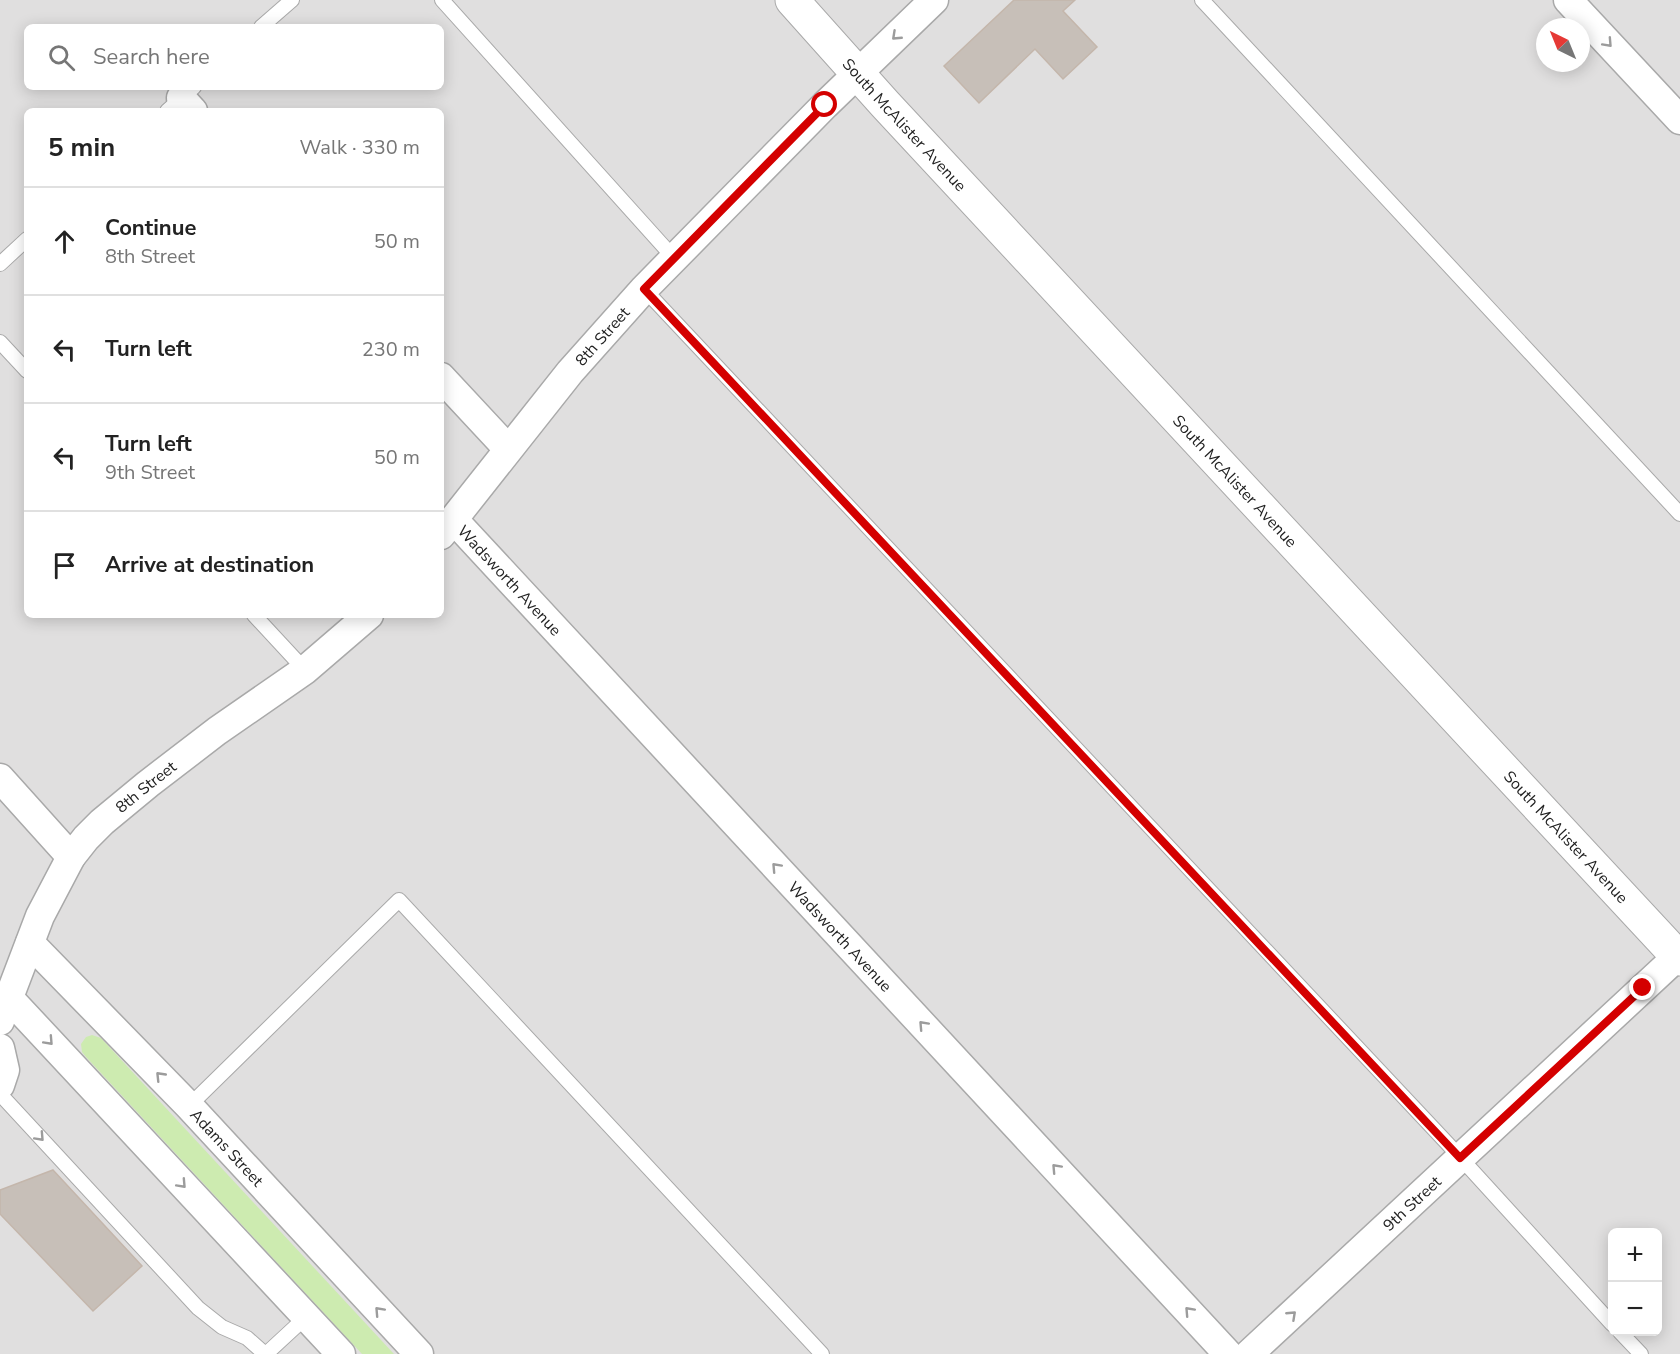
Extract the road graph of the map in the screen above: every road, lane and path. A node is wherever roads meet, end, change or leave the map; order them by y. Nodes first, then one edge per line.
1 (292, 0) edge
2 (442, 0) edge
3 (792, 0) edge
4 (934, 0) edge
5 (1202, 0) edge
6 (1568, 0) edge
7 (264, 24) edge
8 (858, 73) junction
9 (1680, 120) edge
10 (24, 242) edge
11 (674, 258) junction
12 (0, 264) edge
13 (644, 289) junction
14 (0, 342) edge
15 (24, 368) edge
16 (444, 380) edge
17 (508, 449) junction
18 (1680, 514) edge
19 (447, 528) edge
20 (257, 618) edge
21 (366, 618) edge
22 (305, 670) junction
23 (0, 777) edge
24 (71, 856) junction
25 (30, 943) junction
26 (1679, 956) edge
27 (5, 1010) edge
28 (0, 1048) edge
29 (0, 1085) edge
30 (0, 1094) edge
31 (189, 1106) junction
32 (1460, 1158) junction
33 (306, 1317) junction
34 (1608, 1319) edge
35 (1624, 1336) edge
36 (265, 1354) edge
37 (340, 1354) edge
38 (418, 1354) edge
39 (822, 1354) edge
40 (1228, 1354) edge
41 (1249, 1354) edge
42 (1641, 1354) edge

1 - 7 lane
2 - 11 lane
3 - 8 street, South McAlister Avenue
4 -> 8 street, 8th Street
5 - 18 lane
6 -> 9 street
8 - 11 street, 8th Street
8 - 26 street, South McAlister Avenue
10 - 12 lane
11 - 13 street, 8th Street
13 - 17 street, 8th Street
13 - 32 lane
14 - 15 lane
16 - 17 street
17 - 19 street, 8th Street
40 -> 19 street, Wadsworth Avenue
20 - 22 lane
21 - 22 street, 8th Street
22 - 24 street, 8th Street
23 - 24 street
24 - 25 street, 8th Street
25 - 27 street, 8th Street
31 -> 25 street, Adams Street
26 - 32 street, 9th Street
27 -> 33 street
28 - 29 street
30 -> 36 lane
38 -> 31 street, Adams Street
31 - 39 lane
32 - 34 lane
41 -> 32 street, 9th Street
33 - 36 lane
33 - 37 street
35 - 42 lane

